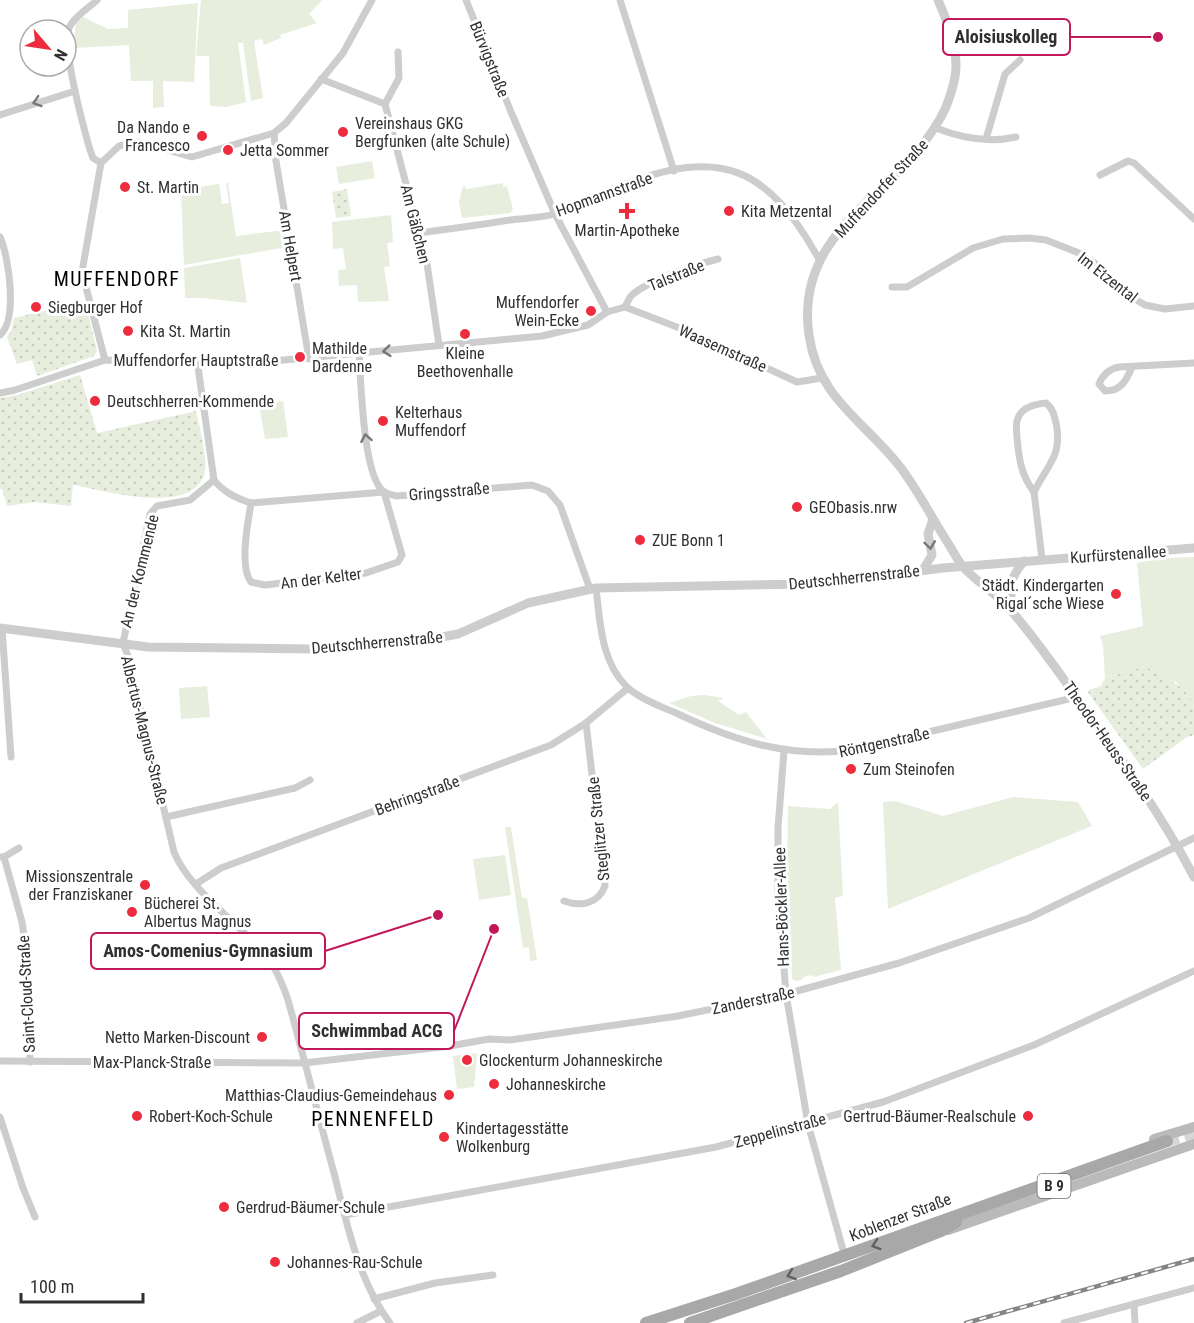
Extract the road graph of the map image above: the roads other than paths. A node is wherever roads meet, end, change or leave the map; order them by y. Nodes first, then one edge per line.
1 (97, 0) edge
2 (372, 0) edge
3 (466, 0) edge
4 (620, 0) edge
5 (938, 0) edge
6 (398, 52) dead end
7 (1020, 60) dead end
8 (321, 79) junction
9 (75, 91) junction
10 (385, 104) junction
11 (0, 115) edge
12 (936, 128) junction
13 (274, 133) junction
14 (1016, 137) dead end
15 (986, 139) junction
16 (101, 163) junction
17 (674, 171) junction
18 (1100, 175) dead end
19 (555, 214) junction
20 (1194, 219) edge
21 (419, 233) junction
22 (0, 237) edge
23 (718, 259) dead end
24 (820, 261) junction
25 (892, 287) dead end
26 (1194, 306) edge
27 (625, 307) junction
28 (607, 312) junction
29 (0, 335) edge
30 (439, 345) junction
31 (359, 354) junction
32 (309, 359) junction
33 (105, 360) junction
34 (196, 360) junction
35 (1194, 363) edge
36 (1132, 367) junction
37 (822, 378) junction
38 (0, 393) edge
39 (214, 480) junction
40 (384, 492) junction
41 (1034, 492) junction
42 (251, 503) junction
43 (933, 519) junction
44 (1194, 548) edge
45 (1042, 560) junction
46 (1024, 561) junction
47 (963, 566) junction
48 (923, 570) junction
49 (593, 589) junction
50 (1012, 611) junction
51 (1, 628) edge
52 (123, 643) junction
53 (628, 687) junction
54 (1077, 697) junction
55 (586, 723) junction
56 (784, 751) junction
57 (11, 757) dead end
58 (310, 780) dead end
59 (166, 817) junction
60 (1194, 838) edge
61 (1178, 846) junction
62 (19, 848) dead end
63 (2, 857) edge
64 (1194, 877) edge
65 (196, 884) junction
66 (564, 901) dead end
67 (1194, 971) edge
68 (786, 994) junction
69 (0, 1061) edge
70 (30, 1062) junction
71 (304, 1063) junction
72 (0, 1117) edge
73 (808, 1124) junction
74 (1194, 1128) edge
75 (1182, 1130) junction
76 (1167, 1144) junction
77 (1190, 1145) edge
78 (345, 1215) junction
79 (35, 1216) dead end
80 (944, 1225) junction
81 (846, 1256) junction
82 (841, 1271) junction
83 (493, 1275) dead end
84 (1194, 1287) edge
85 (374, 1299) junction
86 (1134, 1304) junction
87 (381, 1311) junction
88 (357, 1323) edge
89 (390, 1323) edge
90 (646, 1323) edge
91 (690, 1323) edge
92 (1064, 1323) edge
93 (1135, 1323) edge

1 - 9 street
2 - 8 street
3 - 19 street, Bürvigstraße
4 - 17 street
5 - 12 street, Muffendorfer Straße
6 - 10 street
7 - 15 street
8 - 10 street
8 - 13 street
9 -> 11 street
9 - 16 street
10 - 21 street, Am Gäßchen
12 - 15 street
12 - 24 street, Muffendorfer Straße
13 - 16 street
13 - 32 street, Am Helpert
14 - 15 street
16 - 33 street
17 - 19 street, Hopmannstraße
17 - 24 street, Hopmannstraße
18 - 20 street
19 - 21 street, Hopmannstraße
19 - 28 street, Bürvigstraße
21 - 30 street, Am Gäßchen
22 - 29 street
23 - 27 street, Talstraße
24 - 37 street, Muffendorfer Straße
25 - 26 street, Im Etzental
27 - 28 street, Talstraße
27 - 37 street, Waasemstraße
28 - 30 street, Muffendorfer Hauptstraße
30 -> 31 street, Muffendorfer Hauptstraße
31 - 32 street, Muffendorfer Hauptstraße
40 -> 31 street, Gringsstraße
32 - 34 street, Muffendorfer Hauptstraße
33 - 34 street, Muffendorfer Hauptstraße
33 - 38 street, Muffendorfer Hauptstraße
34 - 39 street
35 - 36 street
36 - 36 street
37 - 43 street, Muffendorfer Straße
39 - 42 street
39 - 52 street, An der Kommende
40 - 42 street
40 - 42 street, An der Kelter
40 - 49 street, Gringsstraße
41 - 41 street
41 - 45 street
43 - 47 street, Muffendorfer Straße
43 -> 48 street
44 - 45 street, Kurfürstenallee
45 - 46 street, Kurfürstenallee
46 - 47 street, Kurfürstenallee
46 - 50 street
47 - 48 street, Deutschherrenstraße
47 - 50 street, Theodor-Heuss-Straße
48 - 49 street, Deutschherrenstraße
49 - 52 street, Deutschherrenstraße
49 - 53 street, Röntgenstraße
50 - 54 street, Theodor-Heuss-Straße
51 - 52 street, Deutschherrenstraße
51 - 57 street
52 - 59 street, Albertus-Magnus-Straße
53 - 55 street, Behringstraße
53 - 56 street, Röntgenstraße
54 - 56 street, Röntgenstraße
54 - 61 street, Theodor-Heuss-Straße
55 - 65 street, Behringstraße
55 - 66 street, Steglitzer Straße
56 - 68 street, Hans-Böckler-Allee
58 - 59 street, Albertus-Magnus-Straße
59 - 65 street, Albertus-Magnus-Straße
60 - 61 street, Zanderstraße
61 - 64 street, Theodor-Heuss-Straße
61 - 68 street, Zanderstraße
62 - 63 street, Saint-Cloud-Straße
63 - 70 street, Saint-Cloud-Straße
65 - 71 street, Albertus-Magnus-Straße
67 - 73 street, Zeppelinstraße
68 - 71 street, Zanderstraße
68 - 73 street, Hans-Böckler-Allee
69 - 70 street, Max-Planck-Straße
70 - 71 street, Max-Planck-Straße
71 - 78 street, Albertus-Magnus-Straße
72 - 79 street
73 - 78 street, Zeppelinstraße
73 - 81 street, Hans-Böckler-Allee
74 - 75 main road
75 - 76 main road
75 - 77 main road
76 - 77 main road
76 - 80 main road, B 9
78 - 85 street, Albertus-Magnus-Straße
80 -> 81 main road, Koblenzer Straße / B 9
80 - 82 main road, Koblenzer Straße / B 9
81 - 82 street
81 -> 90 main road, Koblenzer Straße / B 9
82 - 91 main road, Koblenzer Straße / B 9
83 - 85 street
84 - 86 street
85 - 87 street, Albertus-Magnus-Straße
86 - 92 street
86 - 93 street
87 - 88 street
87 - 89 street, Albertus-Magnus-Straße

